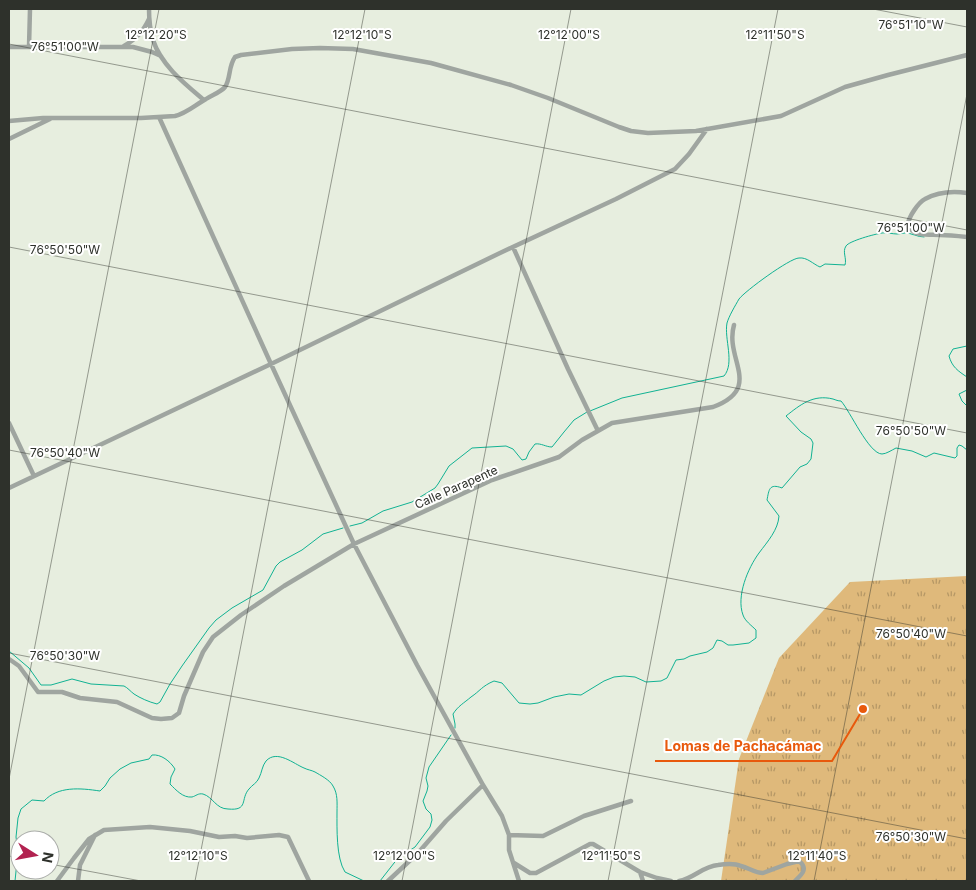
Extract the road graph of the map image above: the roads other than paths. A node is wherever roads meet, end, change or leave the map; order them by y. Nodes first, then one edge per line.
1 (30, 9) edge
2 (149, 9) edge
3 (150, 18) junction
4 (123, 46) junction
5 (9, 47) edge
6 (29, 47) junction
7 (967, 55) edge
8 (161, 56) junction
9 (204, 100) junction
10 (159, 117) junction
11 (50, 119) junction
12 (9, 120) edge
13 (708, 129) junction
14 (9, 139) edge
15 (967, 193) edge
16 (967, 237) edge
17 (513, 247) junction
18 (734, 325) dead end
19 (271, 364) junction
20 (9, 423) edge
21 (598, 430) junction
22 (34, 476) junction
23 (9, 488) edge
24 (354, 544) junction
25 (9, 659) edge
26 (483, 785) junction
27 (631, 801) dead end
28 (96, 834) junction
29 (509, 835) junction
30 (514, 863) junction
31 (640, 872) junction
32 (57, 881) edge
33 (78, 881) edge
34 (309, 881) edge
35 (388, 881) edge
36 (519, 881) edge
37 (643, 881) edge
38 (671, 881) edge
39 (678, 881) edge
40 (795, 881) edge

1 - 6 street
2 - 3 street
3 - 4 street
3 - 8 street
4 - 6 street
4 - 8 street
5 - 6 street
7 - 13 street
8 - 9 street
9 - 10 street
9 - 13 street
10 - 11 street
10 - 19 street
11 - 12 street
11 - 14 street
13 - 17 street
15 - 16 street
17 - 19 street
17 - 21 street
18 - 21 street, Calle Parapente
19 - 22 street
19 - 24 street
20 - 22 street
21 - 24 street, Calle Parapente
22 - 23 street
24 - 25 street, Calle Parapente
24 - 26 street
26 - 29 street
26 - 35 street
27 - 29 street
28 - 32 street
28 - 33 street
28 - 34 street
29 - 30 street
30 - 31 street
30 - 36 street
31 - 37 street
31 - 38 street
39 - 40 street

